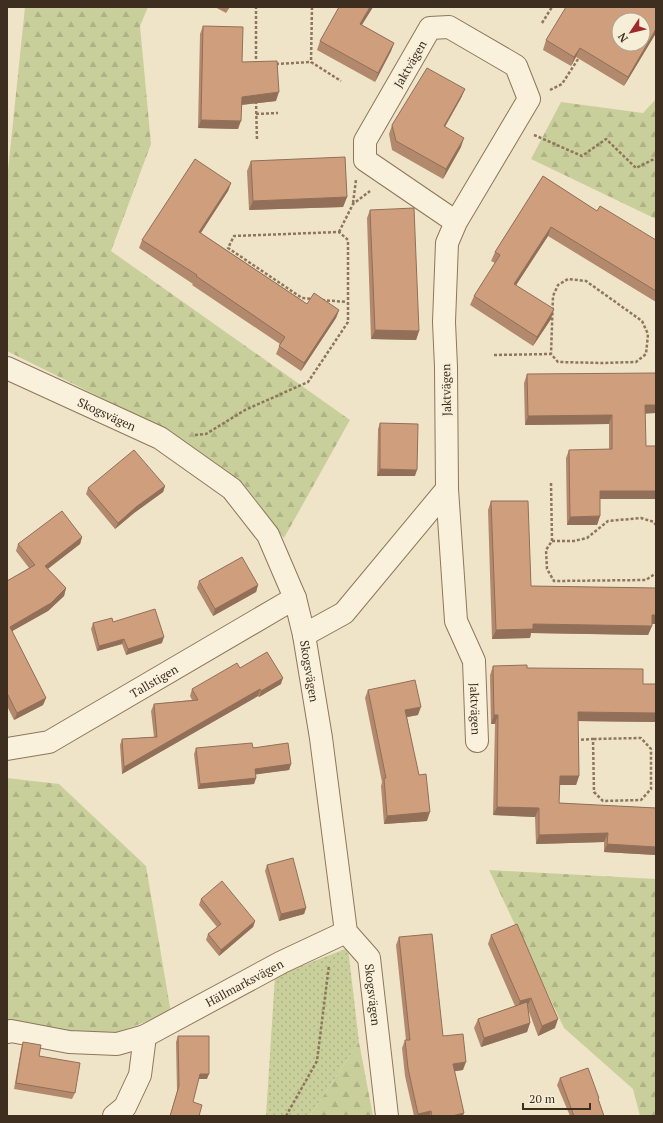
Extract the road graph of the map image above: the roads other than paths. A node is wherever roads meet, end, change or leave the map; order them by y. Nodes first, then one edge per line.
1 (456, 222) junction
2 (7, 368) edge
3 (447, 489) junction
4 (295, 598) junction
5 (304, 635) junction
6 (477, 741) dead end
7 (7, 749) edge
8 (339, 936) junction
9 (7, 1032) edge
10 (145, 1036) junction
11 (114, 1116) edge
12 (387, 1116) edge

1 - 1 street, Jaktvägen
1 - 3 street, Jaktvägen
2 - 4 street, Skogsvägen
3 - 5 street
3 - 6 street, Jaktvägen
4 - 5 street, Skogsvägen
4 - 7 street, Tallstigen
5 - 8 street, Skogsvägen
8 - 10 street, Hällmarksvägen
8 - 12 street, Skogsvägen
9 - 10 street, Hällmarksvägen
10 - 11 street

